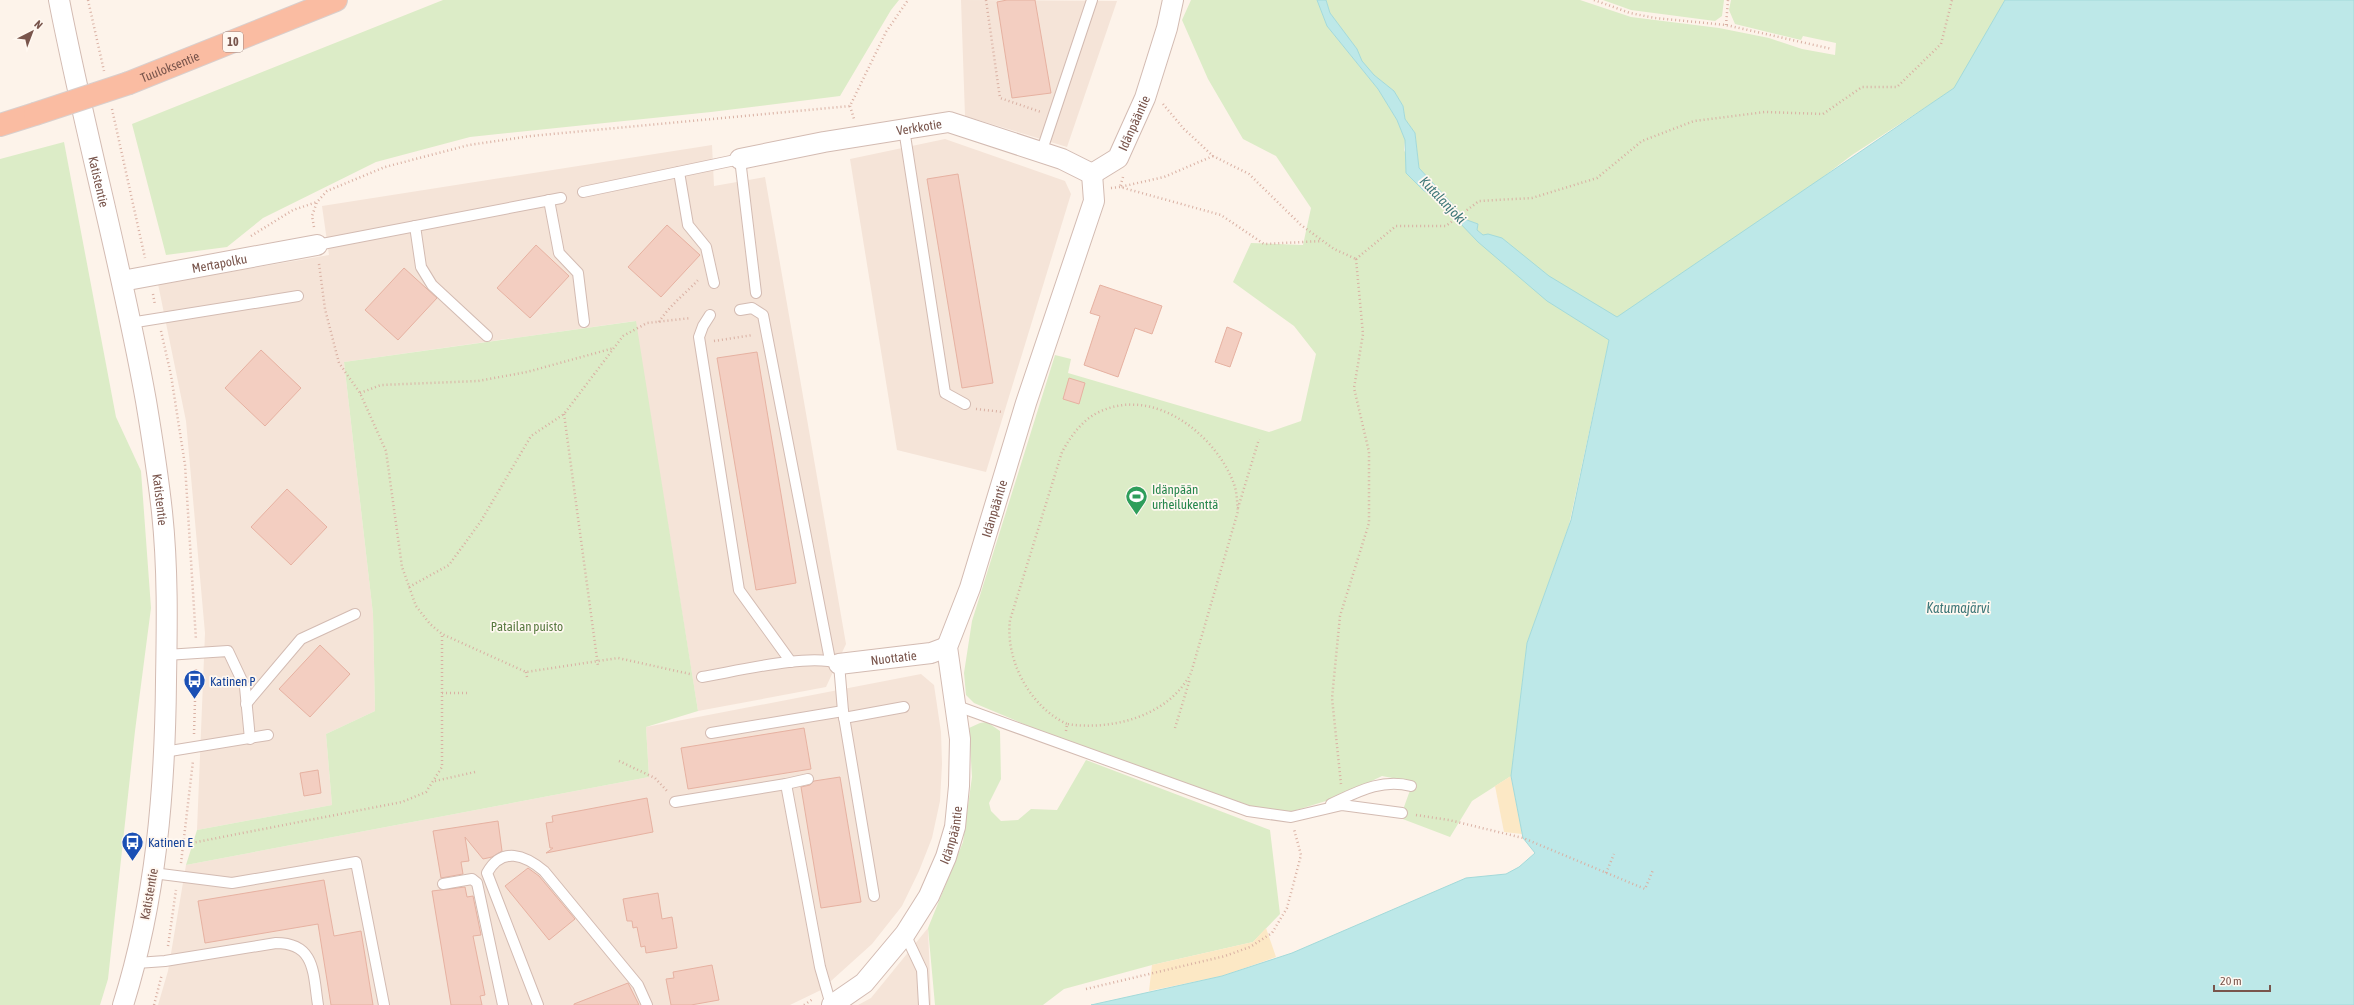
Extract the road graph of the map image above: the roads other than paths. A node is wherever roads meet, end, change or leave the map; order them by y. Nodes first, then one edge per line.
1 (59, 0) edge
2 (336, 0) edge
3 (1092, 0) edge
4 (1173, 0) edge
5 (0, 125) edge
6 (904, 129) junction
7 (1041, 153) junction
8 (740, 159) junction
9 (679, 172) junction
10 (1092, 174) junction
11 (583, 192) dead end
12 (561, 198) dead end
13 (549, 200) junction
14 (415, 226) junction
15 (317, 245) joint
16 (122, 281) junction
17 (714, 283) dead end
18 (756, 293) dead end
19 (298, 296) dead end
20 (740, 310) dead end
21 (710, 315) road end
22 (584, 322) dead end
23 (130, 323) junction
24 (487, 336) dead end
25 (965, 404) road end
26 (355, 614) dead end
27 (947, 647) junction
28 (166, 655) junction
29 (791, 662) junction
30 (834, 662) junction
31 (702, 677) road end
32 (246, 704) junction
33 (957, 706) junction
34 (904, 707) dead end
35 (844, 714) junction
36 (711, 733) dead end
37 (268, 735) dead end
38 (250, 739) junction
39 (164, 752) junction
40 (808, 779) dead end
41 (786, 784) junction
42 (1411, 786) dead end
43 (675, 802) road end
44 (1318, 809) junction
45 (1402, 813) road end
46 (153, 873) junction
47 (443, 884) dead end
48 (874, 896) dead end
49 (905, 934) junction
50 (136, 963) junction
51 (124, 1005) edge
52 (318, 1005) edge
53 (384, 1005) edge
54 (503, 1005) edge
55 (538, 1005) edge
56 (646, 1005) edge
57 (831, 1005) edge
58 (924, 1005) edge

1 - 16 street, Katistentie
2 - 5 highway, Tuuloksentie / 10, bridge
3 - 7 lane
4 - 10 street, Idänpääntie
6 - 7 street, Verkkotie
6 - 8 street, Verkkotie
6 - 25 lane
7 - 10 street, Verkkotie
8 - 9 lane
8 - 18 lane
9 - 11 lane
9 - 17 lane
10 - 27 street, Idänpääntie
12 - 13 lane
13 - 14 lane
13 - 22 lane
14 - 15 lane
14 - 24 lane
15 - 16 street, Mertapolku
16 - 23 street, Katistentie
19 - 23 lane
20 - 30 lane
21 - 29 lane
23 - 28 street, Katistentie
26 - 32 lane
27 - 30 street, Nuottatie
27 - 33 street, Idänpääntie
28 - 32 lane
28 - 39 street, Katistentie
29 - 30 lane
29 - 31 lane
30 - 35 lane
32 - 38 lane
33 - 44 lane
33 - 49 street, Idänpääntie
34 - 35 lane
35 - 36 lane
35 - 48 lane
37 - 38 lane
38 - 39 lane
39 - 46 street, Katistentie
40 - 41 lane
41 - 43 lane
41 - 57 lane
42 - 44 lane
44 - 45 lane
46 - 50 street, Katistentie
46 - 53 lane
47 - 54 lane
49 - 57 street, Idänpääntie
49 - 58 lane
50 - 51 street, Katistentie
50 - 52 lane
55 - 56 lane

